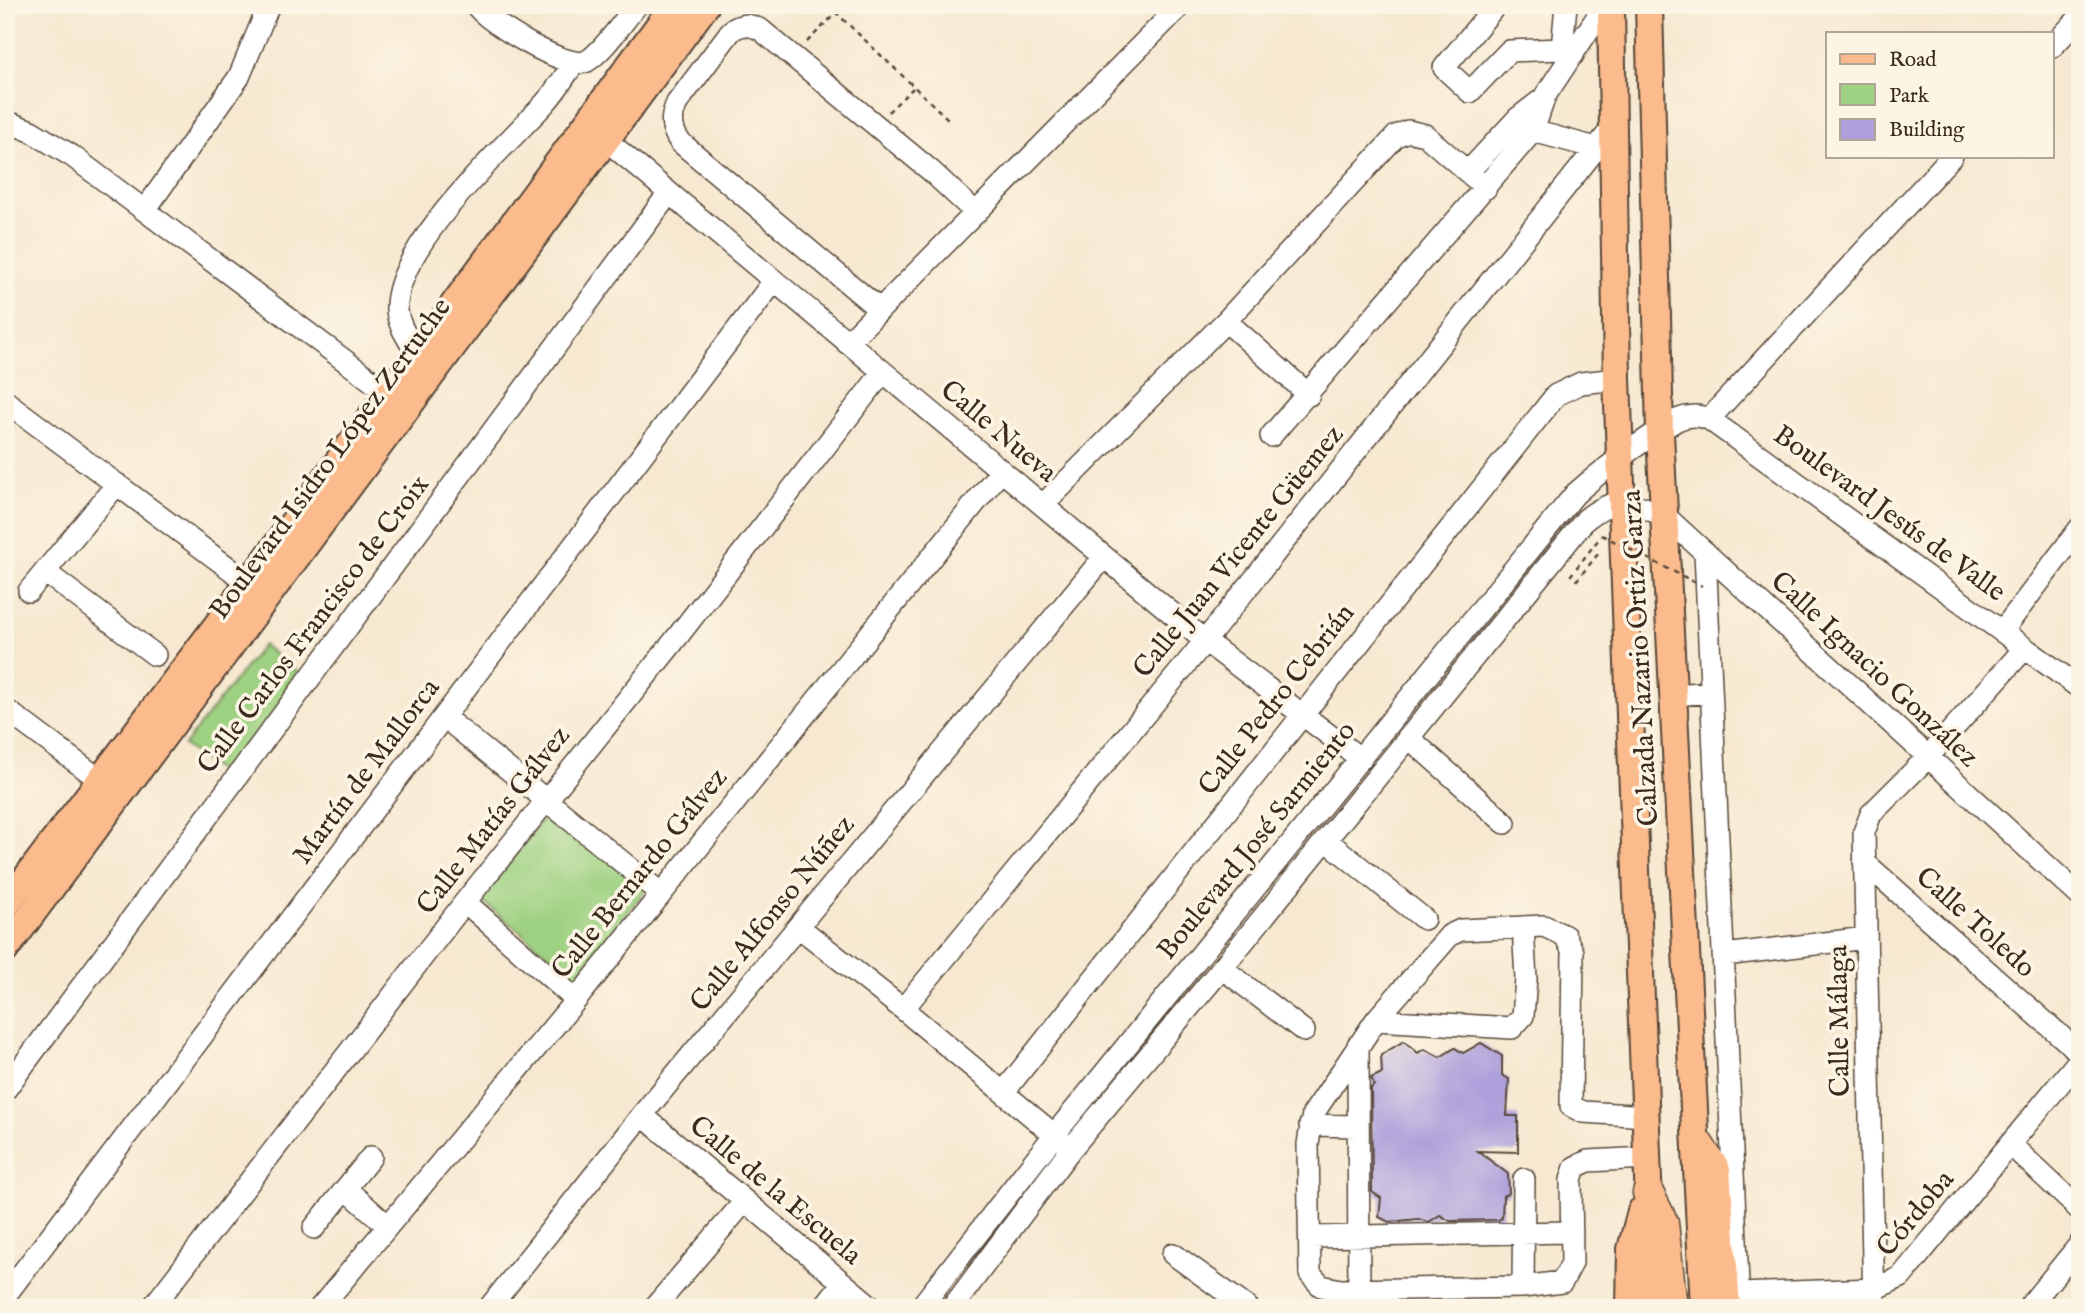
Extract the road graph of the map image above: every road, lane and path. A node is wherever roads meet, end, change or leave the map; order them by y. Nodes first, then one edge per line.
1 (268, 5) edge
2 (476, 5) edge
3 (637, 5) edge
4 (828, 5) edge
5 (1181, 5) edge
6 (1496, 5) edge
7 (1566, 5) edge
8 (1605, 5) edge
9 (1611, 5) edge
10 (1649, 5) edge
11 (684, 9) edge
12 (836, 13) junction
13 (2080, 17) edge
14 (2054, 45) edge
15 (1567, 52) junction
16 (792, 57) junction
17 (574, 64) junction
18 (914, 86) junction
19 (949, 120) dead end
20 (5, 121) edge
21 (876, 125) junction
22 (1526, 125) junction
23 (1613, 127) junction
24 (606, 140) junction
25 (1596, 148) junction
26 (1950, 158) edge
27 (1468, 172) junction
28 (1486, 188) junction
29 (669, 193) junction
30 (145, 210) junction
31 (976, 213) junction
32 (774, 281) junction
33 (880, 310) junction
34 (1226, 321) junction
35 (848, 343) junction
36 (427, 361) junction
37 (883, 372) junction
38 (1618, 379) junction
39 (388, 393) junction
40 (1309, 395) junction
41 (5, 401) edge
42 (1709, 419) junction
43 (1660, 433) junction
44 (1271, 436) dead end
45 (1621, 457) junction
46 (1000, 472) junction
47 (117, 484) junction
48 (1623, 500) junction
49 (1043, 505) junction
50 (1664, 515) junction
51 (2080, 528) edge
52 (1705, 552) junction
53 (1598, 554) dead end
54 (1104, 557) junction
55 (45, 572) junction
56 (1702, 586) dead end
57 (258, 590) junction
58 (29, 592) dead end
59 (2003, 630) junction
60 (1205, 641) junction
61 (1447, 648) junction
62 (2025, 648) junction
63 (155, 655) dead end
64 (1468, 663) junction
65 (2080, 688) edge
66 (1711, 692) junction
67 (1675, 695) junction
68 (5, 709) edge
69 (1302, 713) junction
70 (444, 717) junction
71 (1408, 737) junction
72 (1927, 758) junction
73 (1361, 759) junction
74 (111, 788) junction
75 (547, 798) junction
76 (1504, 823) dead end
77 (1326, 840) junction
78 (1864, 862) junction
79 (659, 892) junction
80 (2080, 897) edge
81 (465, 902) junction
82 (5, 906) edge
83 (1424, 919) dead end
84 (1523, 927) junction
85 (800, 928) junction
86 (1866, 938) junction
87 (5, 950) edge
88 (1724, 956) junction
89 (1222, 968) junction
90 (576, 1000) junction
91 (903, 1009) junction
92 (1376, 1020) junction
93 (1304, 1031) dead end
94 (1358, 1045) junction
95 (2080, 1053) edge
96 (2080, 1059) edge
97 (5, 1090) edge
98 (1004, 1092) junction
99 (642, 1115) junction
100 (1647, 1116) junction
101 (1310, 1125) junction
102 (1358, 1126) junction
103 (1055, 1134) junction
104 (1698, 1144) junction
105 (2010, 1144) junction
106 (1070, 1150) junction
107 (371, 1157) dead end
108 (1647, 1158) junction
109 (1524, 1180) dead end
110 (346, 1189) junction
111 (1648, 1193) junction
112 (744, 1202) junction
113 (2080, 1210) edge
114 (388, 1226) junction
115 (314, 1228) dead end
116 (1572, 1232) junction
117 (1522, 1233) junction
118 (1360, 1236) junction
119 (1310, 1237) junction
120 (2080, 1244) edge
121 (1173, 1254) dead end
122 (842, 1284) junction
123 (1523, 1287) junction
124 (5, 1296) edge
125 (1874, 1298) edge
126 (1359, 1299) edge
127 (1734, 1303) edge
128 (152, 1308) edge
129 (320, 1308) edge
130 (489, 1308) edge
131 (654, 1308) edge
132 (823, 1308) edge
133 (873, 1308) edge
134 (920, 1308) edge
135 (952, 1308) edge
136 (1248, 1308) edge
137 (1630, 1308) edge
138 (1653, 1308) edge
139 (1672, 1308) edge
140 (1688, 1308) edge
141 (1704, 1308) edge
142 (2028, 1308) edge

1 - 30 street
2 - 17 street
3 - 17 street
4 - 12 path
5 - 31 street
6 - 15 street
7 - 15 street
8 - 15 street
9 - 23 main road, Calzada Nazario Ortiz Garza
10 - 43 main road, Calzada Nazario Ortiz Garza
11 - 24 main road, Boulevard Isidro López Zertuche
11 - 36 main road, Boulevard Isidro López Zertuche
12 - 16 path
12 - 18 path
13 - 14 street
15 - 22 street
16 - 21 street
16 - 33 street
17 - 36 street
18 - 19 path
18 - 21 path
20 - 30 street
21 - 31 street
22 - 25 street
22 - 27 street
22 - 28 street
23 - 25 street, Calle Juan Vicente Güemez
23 - 38 main road, Calzada Nazario Ortiz Garza
24 - 29 street, Calle Nueva
24 - 36 main road, Boulevard Isidro López Zertuche
25 - 60 street, Calle Juan Vicente Güemez
26 - 42 street
27 - 28 street
27 - 34 street
28 - 40 street
29 - 32 street, Calle Nueva
29 - 97 street, Calle Carlos Francisco de Croix
30 - 39 street
31 - 33 street
32 - 35 street, Calle Nueva
32 - 70 street, Martín de Mallorca
33 - 35 street
34 - 40 street
34 - 49 street
35 - 37 street, Calle Nueva
36 - 39 main road, Boulevard Isidro López Zertuche
36 - 57 main road, Boulevard Isidro López Zertuche
37 - 46 street, Calle Nueva
37 - 75 street, Calle Matías Gálvez
38 - 45 main road, Calzada Nazario Ortiz Garza
38 - 69 street, Calle Pedro Cebrián
39 - 57 main road, Boulevard Isidro López Zertuche
40 - 44 street
41 - 47 street
42 - 43 street
42 - 59 street, Boulevard Jesús de Valle
43 - 45 street, Boulevard José Sarmiento
43 - 50 main road, Calzada Nazario Ortiz Garza
45 - 48 main road, Calzada Nazario Ortiz Garza
45 - 61 street, Boulevard José Sarmiento
46 - 49 street, Calle Nueva
46 - 79 street, Calle Bernardo Gálvez
47 - 55 street
47 - 57 street
48 - 50 street, Calle Ignacio González
48 - 64 street, Boulevard José Sarmiento
48 - 100 main road, Calzada Nazario Ortiz Garza
49 - 54 street, Calle Nueva
50 - 52 street, Calle Ignacio González
50 - 67 main road, Calzada Nazario Ortiz Garza
51 - 59 street
52 - 66 street
52 - 72 street, Calle Ignacio González
53 - 56 path, bridge
54 - 60 street, Calle Nueva
54 - 85 street, Calle Alfonso Núñez
55 - 58 street
55 - 63 street
57 - 74 main road, Boulevard Isidro López Zertuche
59 - 62 street, Boulevard Jesús de Valle
60 - 69 street, Calle Nueva
60 - 91 street, Calle Juan Vicente Güemez
61 - 64 street
61 - 73 street, Boulevard José Sarmiento
62 - 65 street, Boulevard Jesús de Valle
62 - 72 street, Calle Málaga
64 - 71 street, Boulevard José Sarmiento
66 - 67 street
66 - 88 street
67 - 104 main road, Calzada Nazario Ortiz Garza
68 - 74 street
69 - 73 street, Calle Nueva
69 - 98 street, Calle Pedro Cebrián
70 - 75 street
70 - 124 street, Martín de Mallorca
71 - 76 street
71 - 77 street, Boulevard José Sarmiento
72 - 78 street, Calle Málaga
72 - 80 street, Calle Ignacio González
73 - 103 street, Boulevard José Sarmiento
74 - 82 main road, Boulevard Isidro López Zertuche
74 - 87 main road, Boulevard Isidro López Zertuche
75 - 79 street
75 - 81 street, Calle Matías Gálvez
77 - 83 street
77 - 89 street, Boulevard José Sarmiento
78 - 86 street, Calle Málaga
78 - 95 street, Calle Toledo
79 - 90 street, Calle Bernardo Gálvez
81 - 90 street
81 - 128 street, Calle Matías Gálvez
84 - 92 street
84 - 92 street
84 - 100 street
85 - 91 street
85 - 99 street, Calle Alfonso Núñez
86 - 88 street
86 - 125 street, Calle Málaga
88 - 127 street
89 - 93 street
89 - 106 street, Boulevard José Sarmiento
90 - 114 street, Calle Bernardo Gálvez
91 - 98 street
92 - 94 street
94 - 101 street
94 - 102 street
96 - 105 street, Córdoba
98 - 103 street
99 - 112 street, Calle de la Escuela
99 - 130 street, Calle Alfonso Núñez
100 - 108 main road, Calzada Nazario Ortiz Garza
101 - 102 street
101 - 119 street
102 - 118 street
103 - 106 street
103 - 134 street, Boulevard José Sarmiento
104 - 127 highway
104 - 140 main road
104 - 141 main road, Calzada Nazario Ortiz Garza
105 - 113 street
105 - 125 street, Córdoba
106 - 135 street, Boulevard José Sarmiento
107 - 110 street
108 - 111 main road, Calzada Nazario Ortiz Garza
108 - 116 street
109 - 117 street
110 - 114 street
110 - 115 street
111 - 137 main road
111 - 138 main road, Calzada Nazario Ortiz Garza
111 - 139 highway
112 - 122 street, Calle de la Escuela
112 - 131 street
114 - 129 street, Calle Bernardo Gálvez
116 - 117 street
116 - 123 street
117 - 118 street
117 - 123 street
118 - 119 street
118 - 126 street
119 - 126 street
120 - 142 street
121 - 136 street
122 - 132 street
122 - 133 street, Calle de la Escuela
123 - 126 street
125 - 127 street, Córdoba

